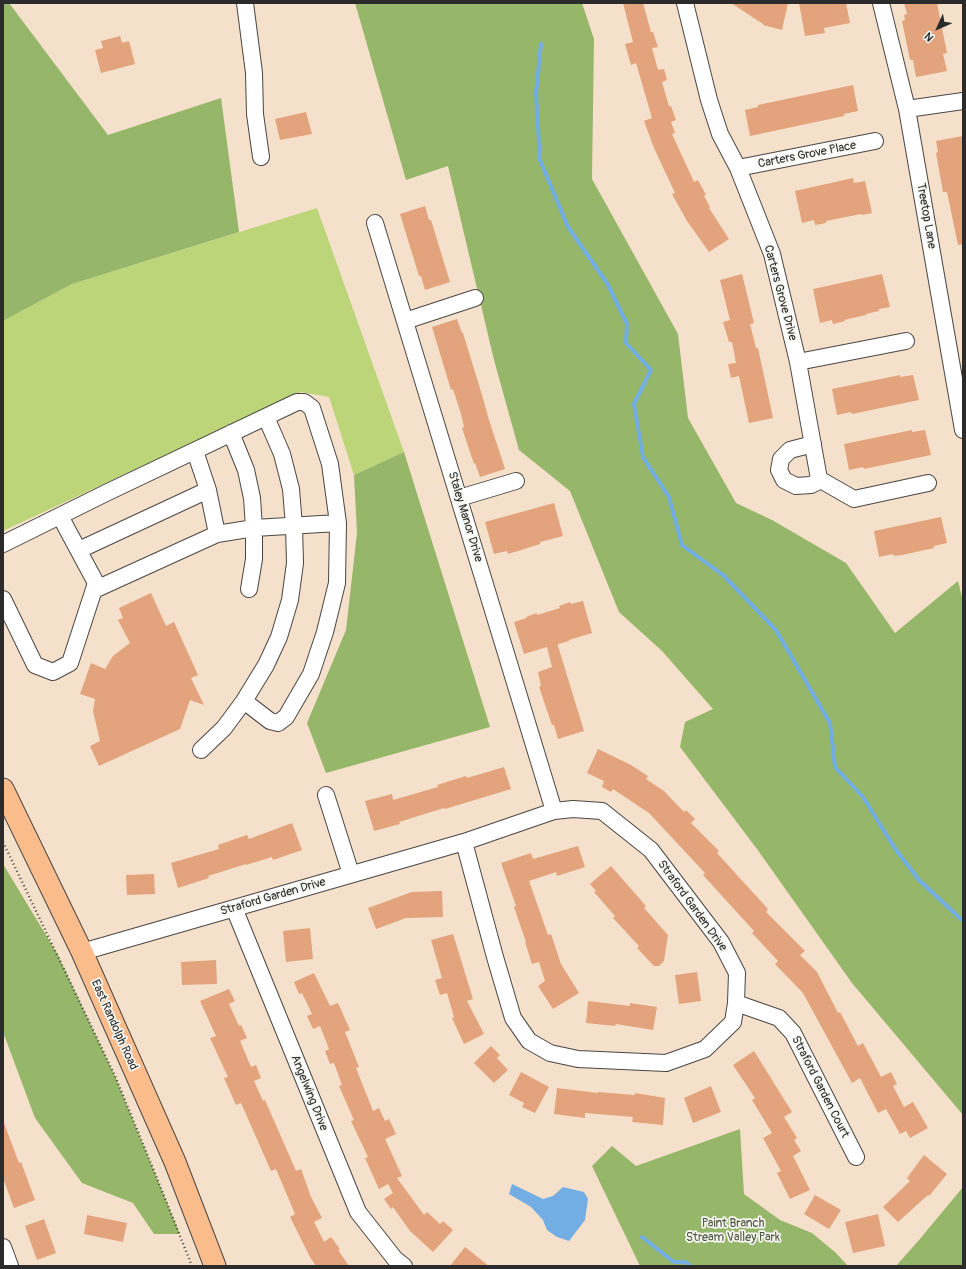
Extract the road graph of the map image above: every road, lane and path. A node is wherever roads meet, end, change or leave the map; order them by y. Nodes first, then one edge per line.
1 (245, 3) edge
2 (685, 3) edge
3 (881, 3) edge
4 (963, 101) edge
5 (907, 109) junction
6 (875, 141) dead end
7 (261, 157) dead end
8 (738, 168) junction
9 (375, 223) dead end
10 (475, 298) dead end
11 (405, 321) junction
12 (906, 341) dead end
13 (798, 362) junction
14 (266, 417) junction
15 (963, 430) edge
16 (232, 433) junction
17 (813, 444) junction
18 (195, 451) junction
19 (821, 480) junction
20 (516, 481) dead end
21 (928, 483) dead end
22 (208, 490) junction
23 (459, 498) junction
24 (60, 516) junction
25 (338, 523) junction
26 (294, 526) junction
27 (254, 528) junction
28 (217, 534) junction
29 (3, 544) edge
30 (79, 550) junction
31 (249, 589) dead end
32 (94, 590) junction
33 (3, 599) edge
34 (244, 701) junction
35 (201, 750) dead end
36 (3, 789) edge
37 (326, 795) dead end
38 (554, 810) junction
39 (3, 842) edge
40 (464, 842) junction
41 (351, 874) junction
42 (234, 908) junction
43 (82, 952) junction
44 (736, 1003) junction
45 (856, 1157) dead end
46 (3, 1247) edge
47 (10, 1266) edge
48 (192, 1266) edge
49 (215, 1266) edge
50 (404, 1266) edge

1 - 7 street
2 - 8 street, Carters Grove Drive
3 - 5 street, Treetop Lane
4 - 5 street
5 - 15 street, Treetop Lane
6 - 8 street, Carters Grove Place
8 - 13 street, Carters Grove Drive
9 - 11 street, Staley Manor Drive
10 - 11 street
11 - 23 street, Staley Manor Drive
12 - 13 street
13 - 17 street, Carters Grove Drive
14 - 16 street
14 - 25 street
14 - 26 street
16 - 18 street
16 - 27 street
17 - 19 street, Carters Grove Drive
17 - 19 street
18 - 22 street
18 - 24 street
19 - 21 street
20 - 23 street
22 - 28 street
22 - 30 street
23 - 38 street, Staley Manor Drive
24 - 29 street
24 - 30 street
25 - 26 street
25 - 34 street
26 - 27 street
26 - 34 street
27 - 28 street
27 - 31 street
28 - 32 street
30 - 32 street
32 - 33 street
34 - 35 street
36 - 43 main road, East Randolph Road
37 - 41 street
38 - 40 street, Straford Garden Drive
38 - 44 street, Straford Garden Drive
39 - 48 path
40 - 41 street, Straford Garden Drive
40 - 44 street, Straford Garden Drive
41 - 42 street, Straford Garden Drive
42 - 43 street, Straford Garden Drive
42 - 50 street, Angelwing Drive
43 - 49 main road, East Randolph Road
44 - 45 street, Straford Garden Court
46 - 47 street

